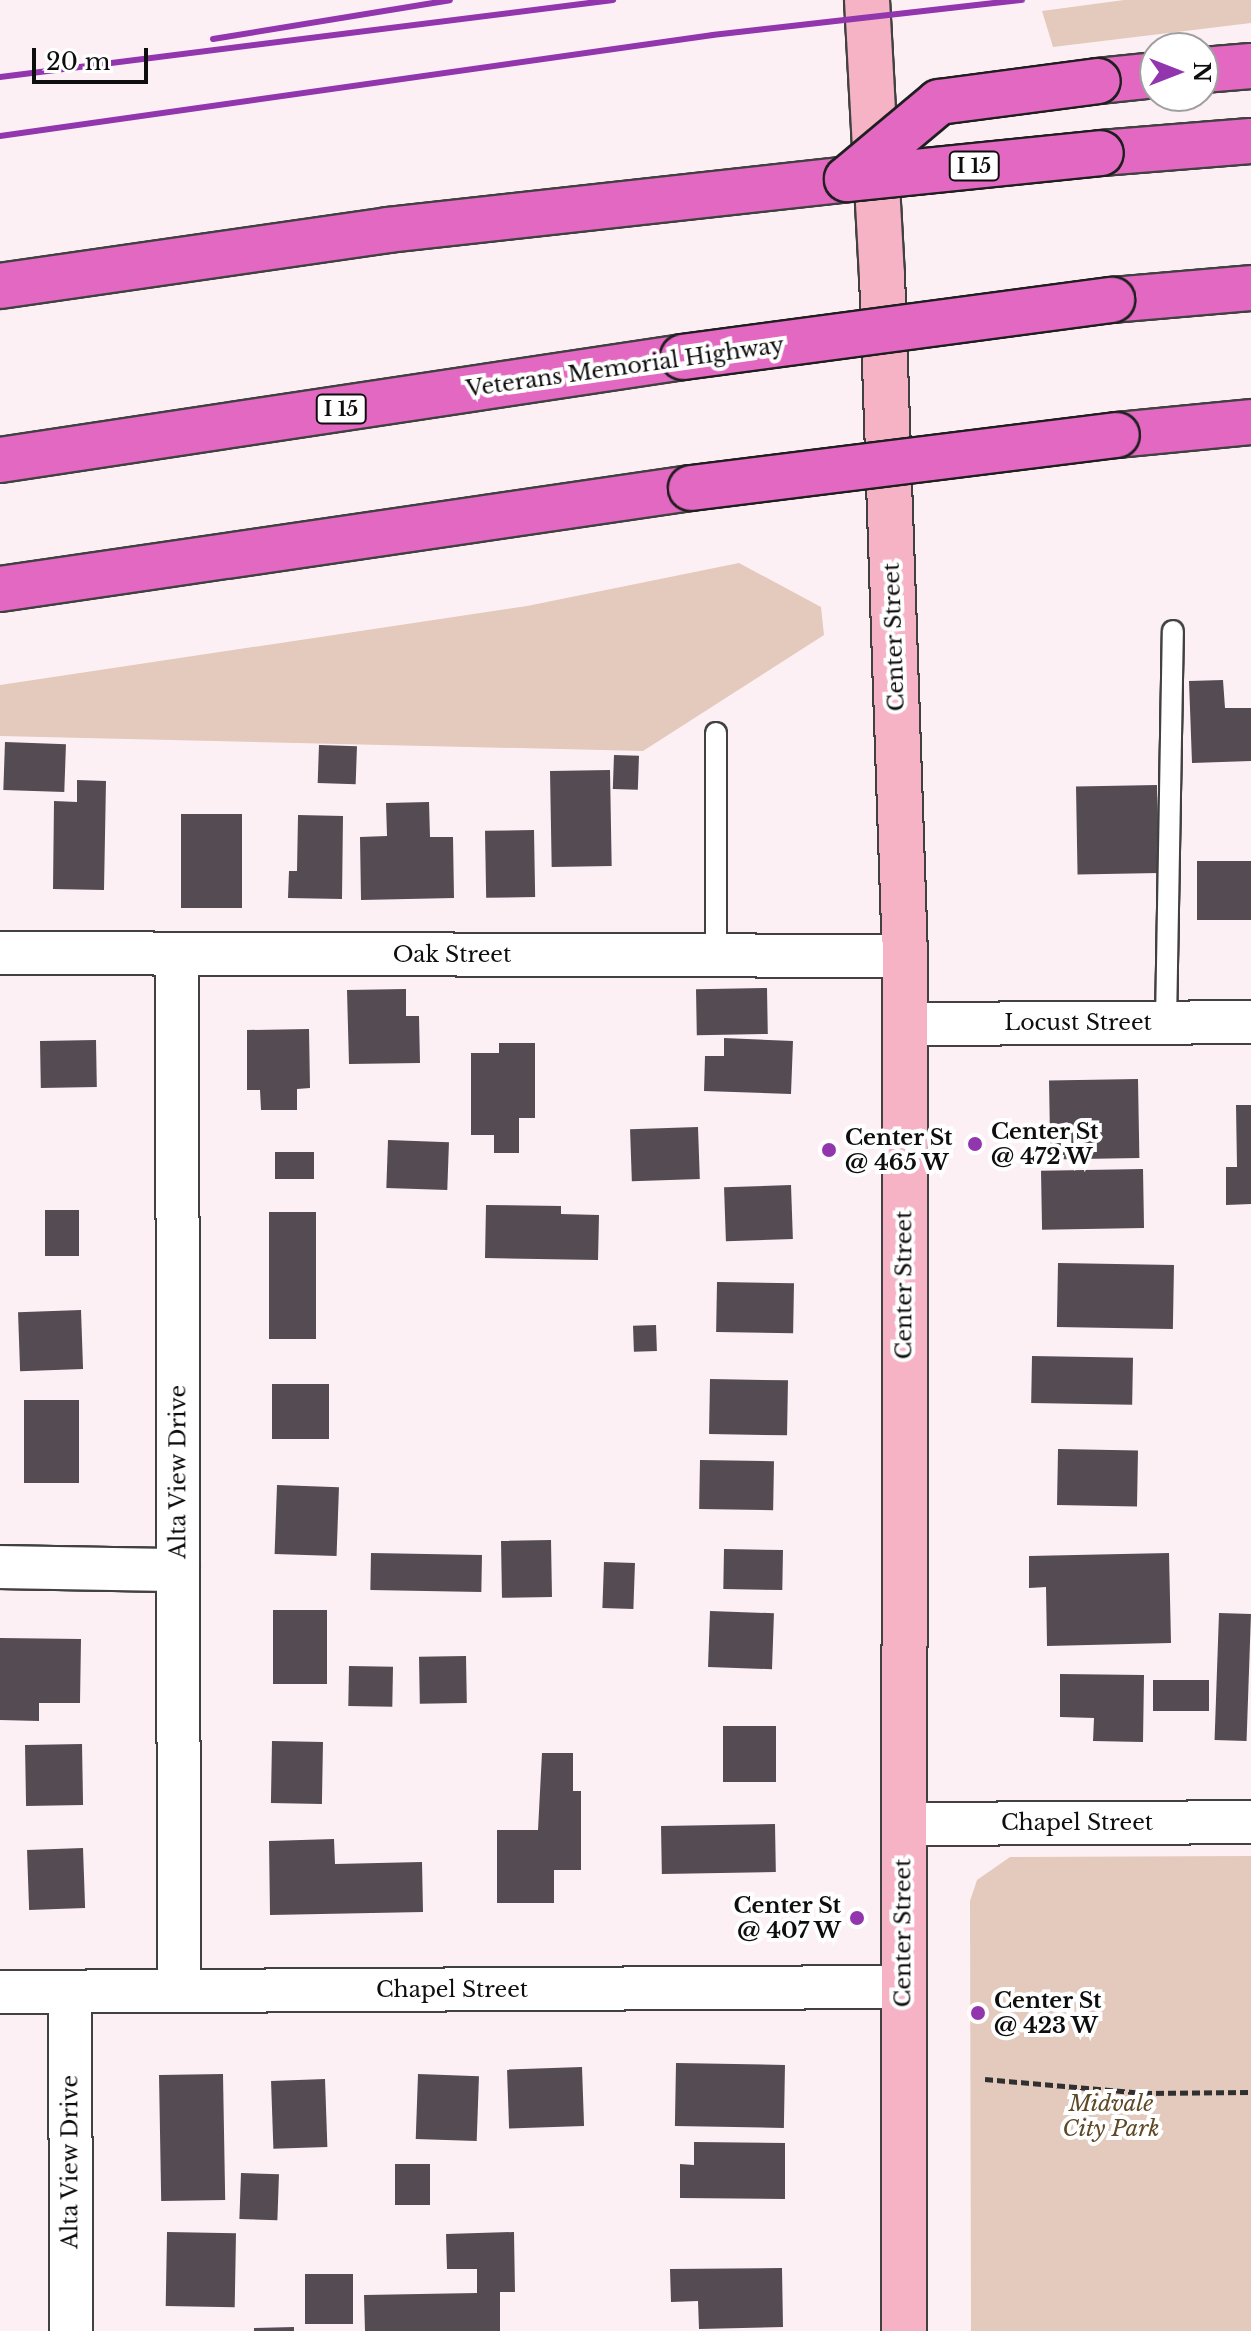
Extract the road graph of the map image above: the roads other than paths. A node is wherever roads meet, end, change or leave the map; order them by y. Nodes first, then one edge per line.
1 (867, 0) edge
2 (1251, 66) edge
3 (1219, 69) edge
4 (1139, 77) edge
5 (1251, 141) edge
6 (847, 179) junction
7 (0, 286) edge
8 (1251, 288) edge
9 (1251, 422) edge
10 (0, 460) edge
11 (0, 589) edge
12 (1173, 631) dead end
13 (716, 733) dead end
14 (0, 953) edge
15 (177, 954) junction
16 (716, 956) junction
17 (905, 956) junction
18 (1251, 1022) edge
19 (1166, 1023) junction
20 (905, 1024) junction
21 (0, 1567) edge
22 (178, 1570) junction
23 (1251, 1822) edge
24 (903, 1824) junction
25 (903, 1987) junction
26 (179, 1991) junction
27 (0, 1992) edge
28 (70, 1992) junction
29 (71, 2331) edge
30 (904, 2331) edge

1 - 17 main road, Center Street
2 - 3 highway
4 - 6 highway, bridge
5 - 6 highway, I 15, bridge
6 - 7 highway, I 15
8 - 10 highway, Veterans Memorial Highway / I 15, bridge
9 - 11 highway, bridge
12 - 19 lane
13 - 16 lane
14 - 15 street, Oak Street
15 - 16 street, Oak Street
15 - 22 street, Alta View Drive
16 - 17 street, Oak Street
17 - 20 main road, Center Street
18 - 19 street, Locust Street
19 - 20 street, Locust Street
20 - 24 main road, Center Street
21 - 22 street
22 - 26 street, Alta View Drive
23 - 24 street, Chapel Street
24 - 25 main road, Center Street
25 - 26 street, Chapel Street
25 - 30 main road, Center Street
26 - 28 street, Chapel Street
27 - 28 street, Chapel Street
28 - 29 street, Alta View Drive

